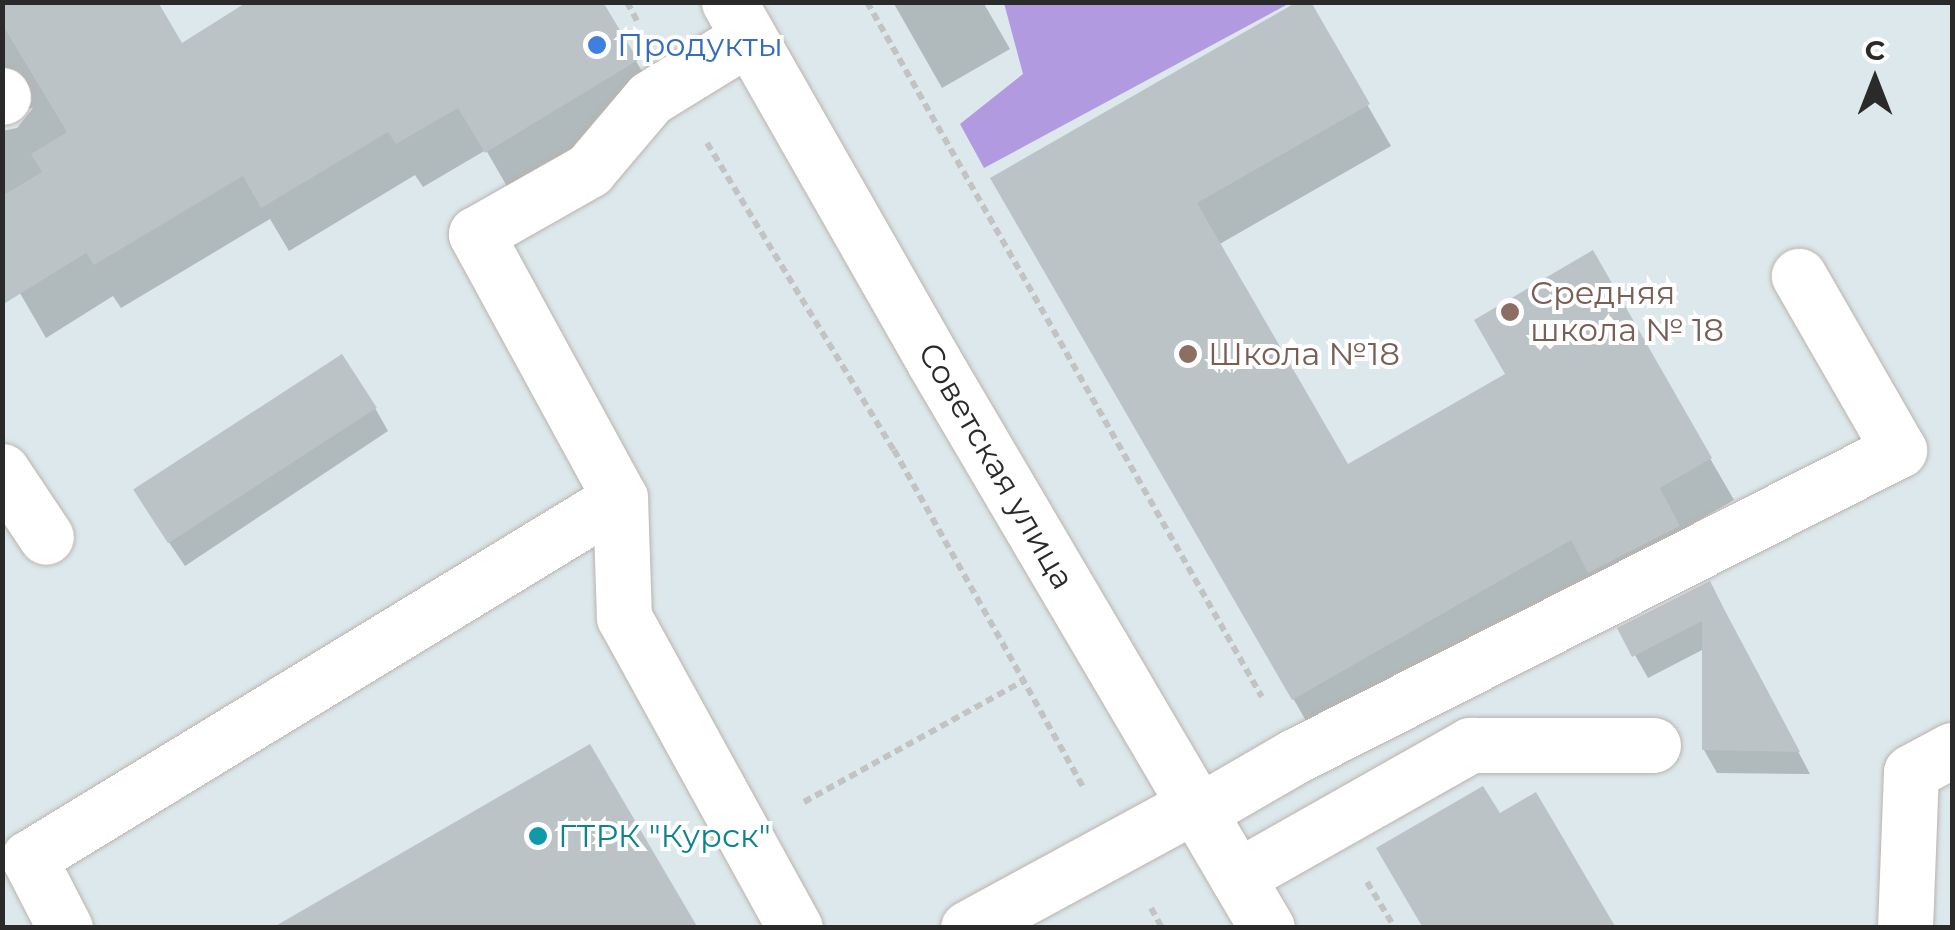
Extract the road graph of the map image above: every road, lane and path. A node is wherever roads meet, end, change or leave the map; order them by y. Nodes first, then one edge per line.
1 (627, 2) edge
2 (867, 2) edge
3 (739, 20) edge
4 (672, 85) junction
5 (1798, 276) dead end
6 (2, 471) edge
7 (620, 498) junction
8 (46, 537) dead end
9 (1023, 681) junction
10 (1652, 745) dead end
11 (1952, 750) edge
12 (1295, 756) junction
13 (1197, 808) junction
14 (1331, 822) junction
15 (746, 834) junction
16 (1116, 847) junction
17 (1237, 877) junction
18 (65, 928) edge
19 (795, 928) edge
20 (968, 928) edge
21 (1162, 928) edge
22 (1267, 928) edge
23 (1395, 928) edge
24 (1904, 928) edge

1 - 4 path
2 - 12 path
3 - 4 street
3 - 13 street, Советская улица
4 - 7 street
4 - 9 path
5 - 12 street
6 - 8 street
7 - 15 street
7 - 18 street
9 - 15 path
9 - 16 path
10 - 14 street
11 - 24 street
12 - 13 street
13 - 16 street
13 - 17 street, Советская улица
14 - 17 street
14 - 23 path
15 - 19 street
16 - 20 street
16 - 21 path
17 - 22 street, Советская улица

